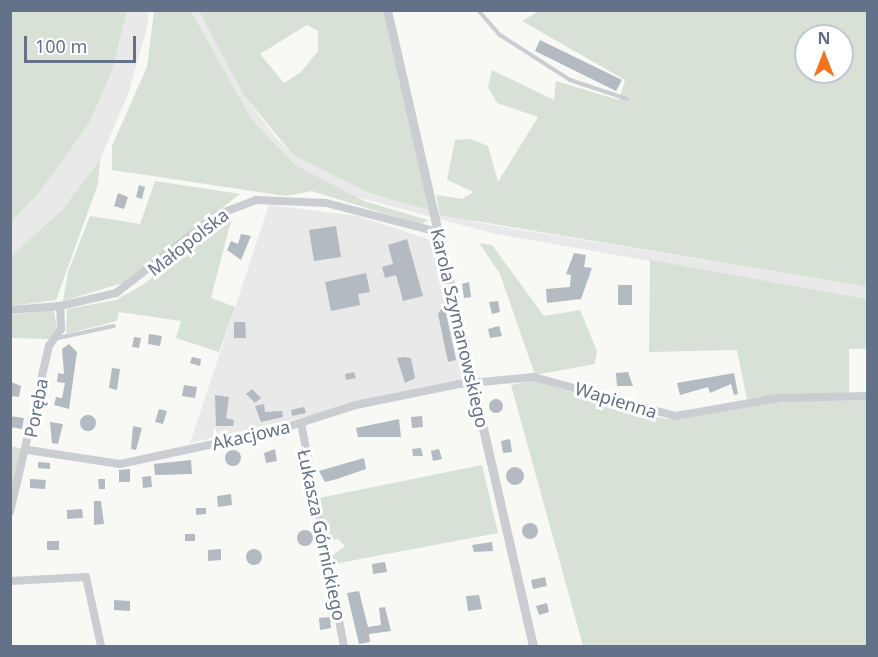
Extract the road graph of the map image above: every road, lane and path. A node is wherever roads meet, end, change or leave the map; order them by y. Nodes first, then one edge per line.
1 (387, 10) edge
2 (478, 10) edge
3 (627, 99) dead end
4 (438, 232) junction
5 (60, 306) junction
6 (10, 310) edge
7 (114, 326) dead end
8 (58, 338) junction
9 (472, 384) junction
10 (867, 396) edge
11 (301, 423) junction
12 (28, 450) junction
13 (10, 512) edge
14 (10, 581) edge
15 (101, 646) edge
16 (344, 646) edge
17 (533, 646) edge

1 - 4 street, Karola Szymanowskiego
2 - 3 lane
4 - 5 street, Małopolska
4 - 9 street, Karola Szymanowskiego
5 - 6 street, Małopolska
5 - 8 street, Poręba
7 - 8 lane
8 - 12 street, Poręba
9 - 10 street, Wapienna
9 - 11 street, Akacjowa
9 - 17 street, Karola Szymanowskiego
11 - 12 street, Akacjowa
11 - 16 street, Łukasza Górnickiego
12 - 13 street, Poręba
14 - 15 street

